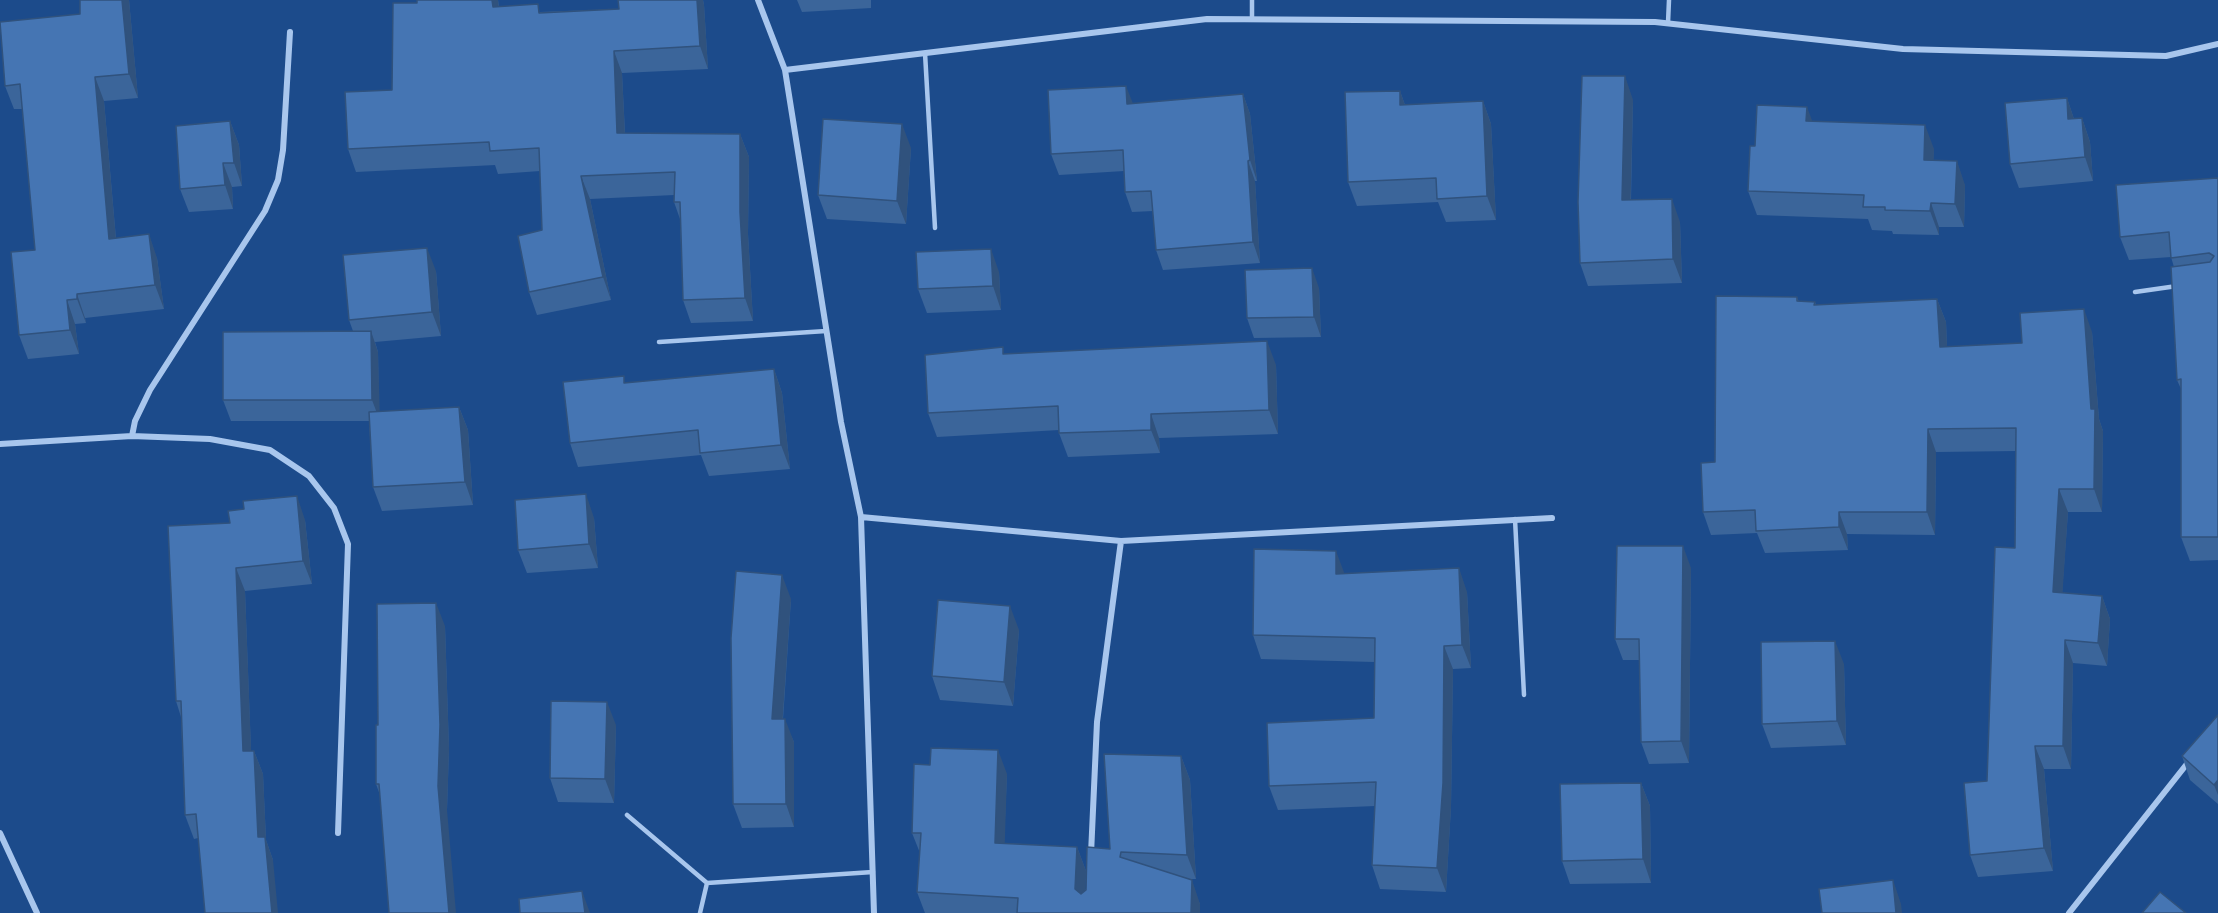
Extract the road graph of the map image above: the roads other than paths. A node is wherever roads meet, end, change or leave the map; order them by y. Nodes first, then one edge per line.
1 (758, 0) edge
2 (1252, 0) edge
3 (1669, 0) edge
4 (1252, 19) junction
5 (1668, 23) junction
6 (290, 32) dead end
7 (2218, 44) edge
8 (925, 53) junction
9 (785, 70) junction
10 (934, 228) dead end
11 (2182, 285) edge
12 (2135, 292) dead end
13 (826, 331) junction
14 (659, 342) dead end
15 (132, 436) junction
16 (0, 444) edge
17 (861, 517) junction
18 (1552, 518) dead end
19 (1515, 519) junction
20 (1121, 541) junction
21 (1524, 695) dead end
22 (2198, 750) edge
23 (627, 815) dead end
24 (0, 833) edge
25 (338, 833) dead end
26 (1090, 861) edge
27 (873, 872) junction
28 (707, 883) junction
29 (37, 913) edge
30 (700, 913) edge
31 (874, 913) edge
32 (2069, 913) edge

1 - 9 street
2 - 4 lane
3 - 5 lane
4 - 5 street
4 - 8 street
5 - 7 street
6 - 15 street
8 - 9 street
8 - 10 lane
9 - 13 street
11 - 12 lane
13 - 14 lane
13 - 17 street
15 - 16 street
15 - 25 street
17 - 20 street
17 - 27 street
18 - 19 street
19 - 20 street
19 - 21 lane
20 - 26 street
22 - 32 street
23 - 28 lane
24 - 29 street
27 - 28 lane
27 - 31 street
28 - 30 lane

